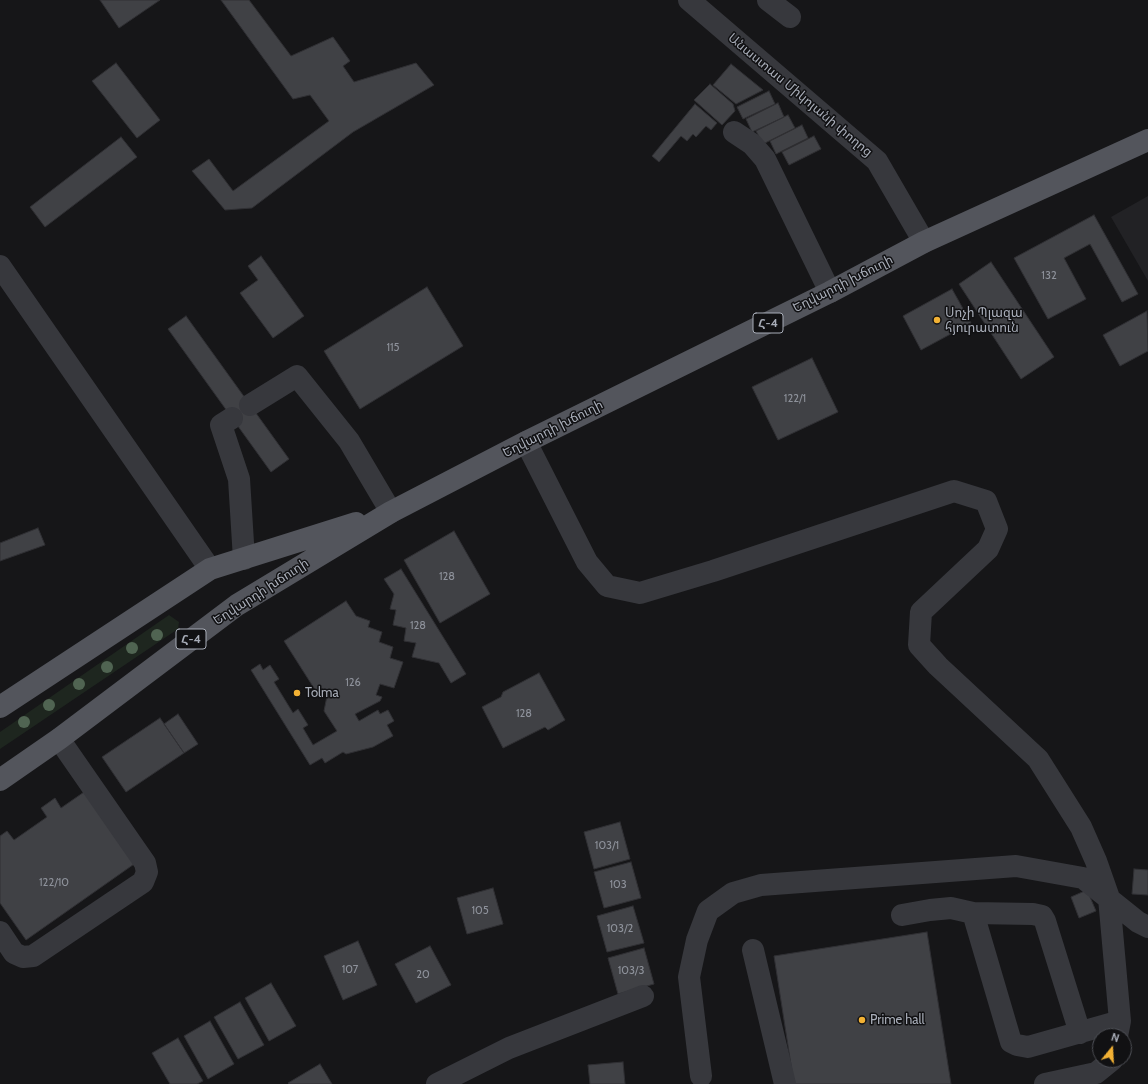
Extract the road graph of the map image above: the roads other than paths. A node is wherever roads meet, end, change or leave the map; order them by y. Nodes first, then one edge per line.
1 (689, 0) edge
2 (768, 0) edge
3 (790, 17) dead end
4 (734, 132) dead end
5 (1148, 140) edge
6 (924, 242) junction
7 (0, 266) edge
8 (830, 292) junction
9 (250, 405) dead end
10 (232, 418) dead end
11 (526, 442) junction
12 (392, 512) junction
13 (244, 559) junction
14 (210, 569) junction
15 (2, 705) edge
16 (59, 739) junction
17 (0, 780) edge
18 (1108, 898) junction
19 (973, 913) junction
20 (902, 915) dead end
21 (1148, 927) edge
22 (0, 932) edge
23 (753, 950) dead end
24 (642, 996) dead end
25 (1119, 1028) edge
26 (1092, 1031) edge
27 (1080, 1033) junction
28 (1101, 1068) edge
29 (702, 1076) dead end
30 (437, 1084) edge
31 (785, 1084) edge
32 (1045, 1084) edge

1 - 6 street, Անաստաս Միկոյանի փողոց
2 - 3 street
4 - 8 street
5 - 6 main road, Եղվարդի խճուղի / Հ-4
6 - 8 main road, Եղվարդի խճուղի / Հ-4
7 - 14 street
8 - 11 main road, Եղվարդի խճուղի / Հ-4
9 - 12 street
10 - 13 street
11 - 12 main road, Եղվարդի խճուղի / Հ-4
11 - 18 street
12 - 13 main road, Եղվարդի խճուղի / Հ-4
12 - 16 main road, Եղվարդի խճուղի / Հ-4
13 - 14 main road, Եղվարդի խճուղի / Հ-4
14 - 15 main road, Եղվարդի խճուղի / Հ-4
16 - 17 main road, Եղվարդի խճուղի / Հ-4
16 - 22 street
18 - 21 street
18 - 25 street
18 - 29 street
19 - 20 street
19 - 27 street
19 - 27 street
23 - 31 street
24 - 30 street
26 - 27 street
28 - 32 street

